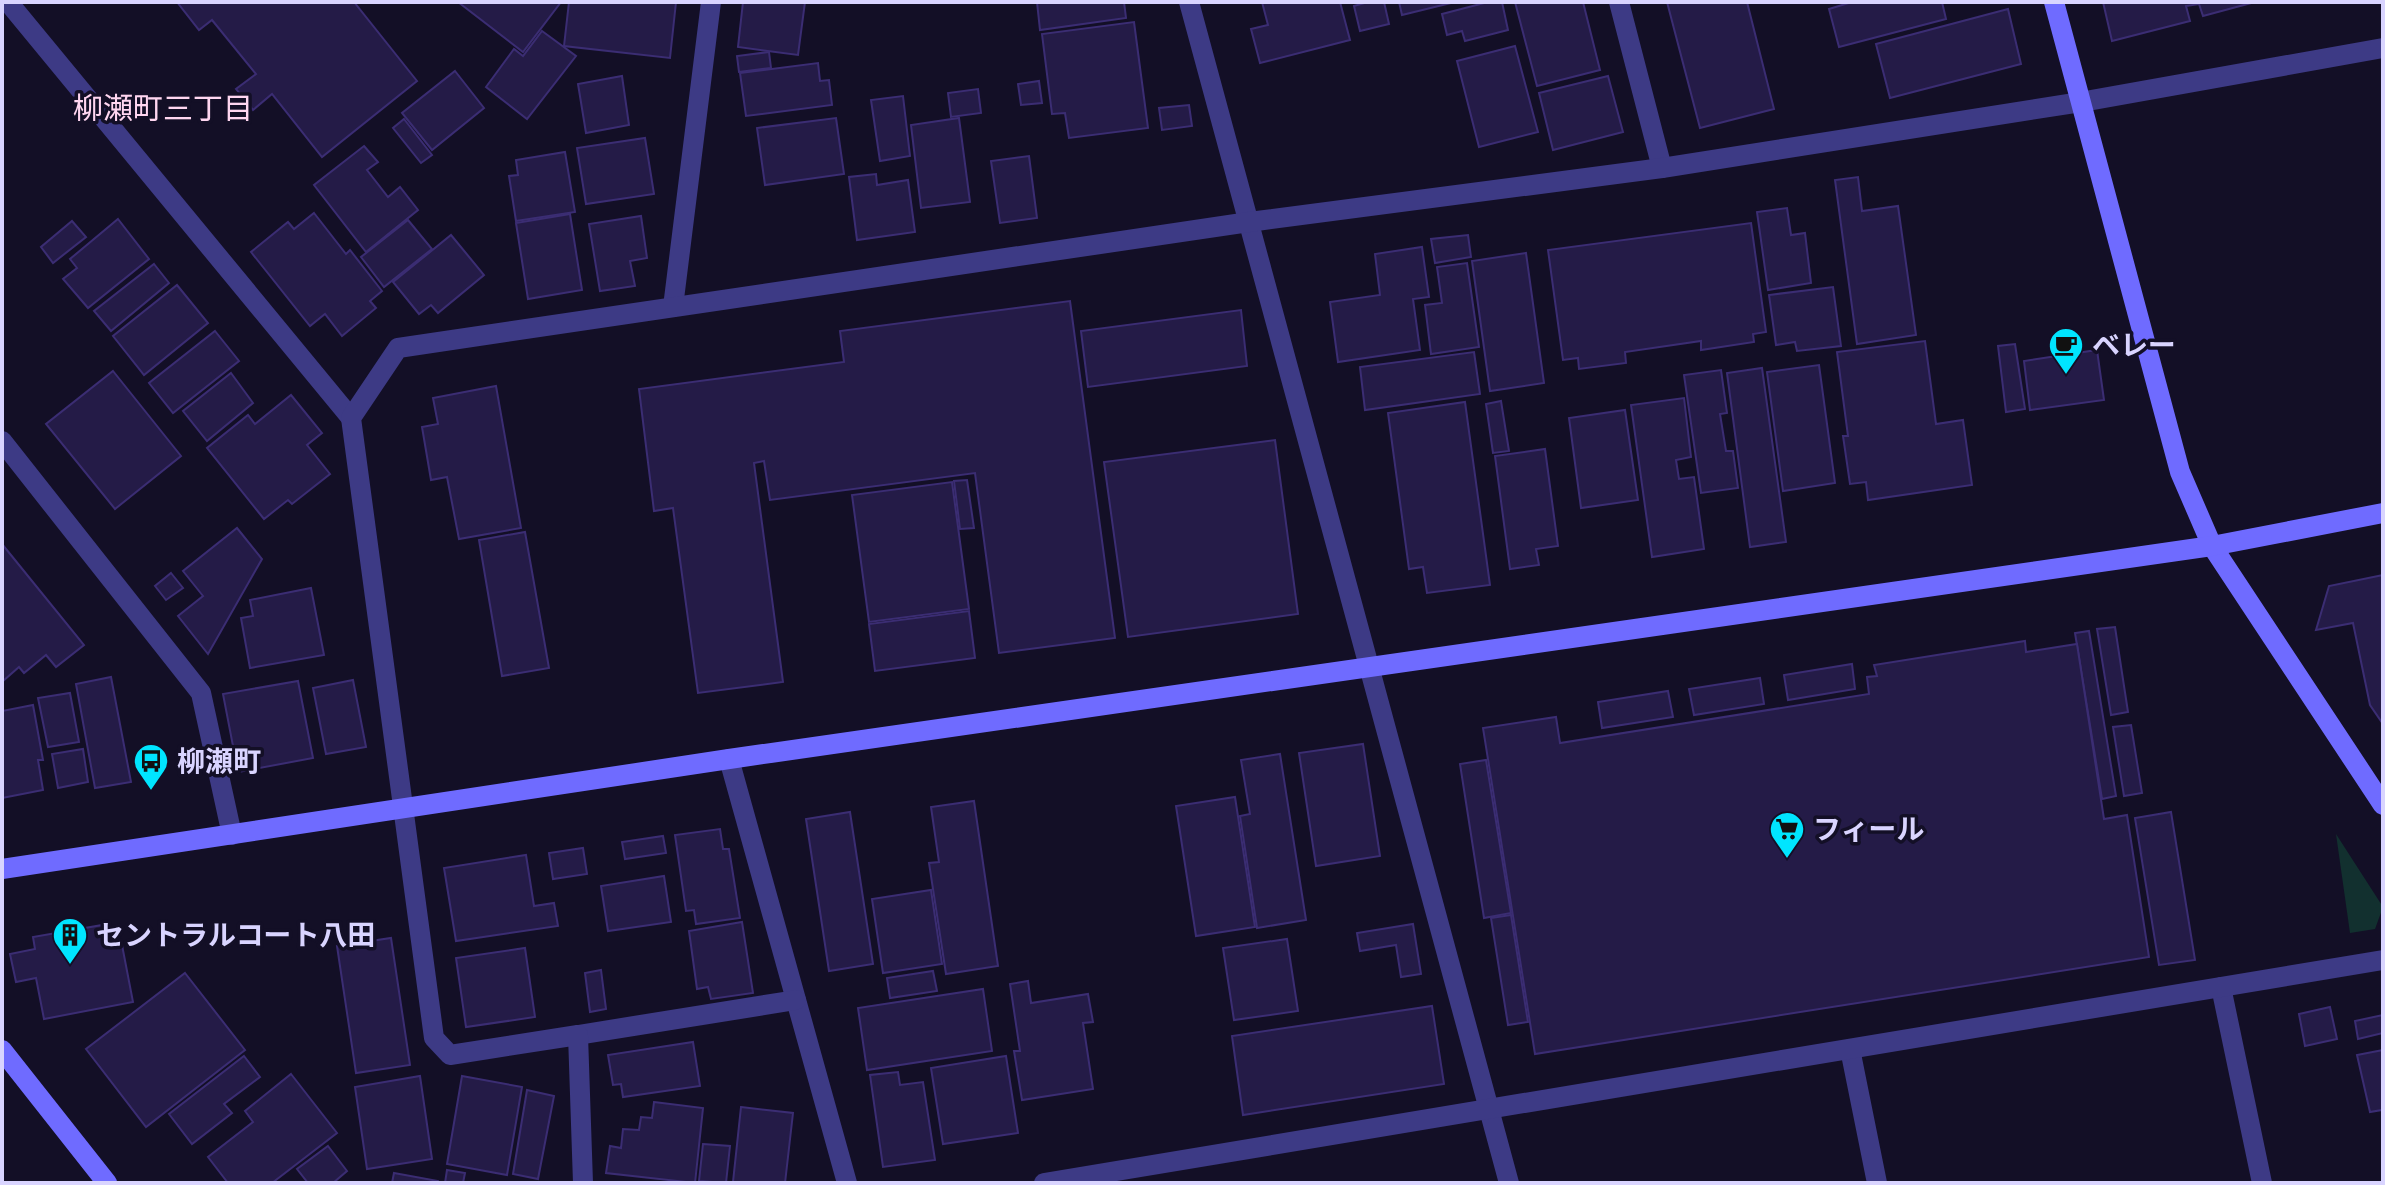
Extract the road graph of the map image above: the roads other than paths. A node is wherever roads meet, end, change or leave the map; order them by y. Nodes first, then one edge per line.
1 (8, 2) edge
2 (711, 2) edge
3 (1189, 2) edge
4 (1619, 2) edge
5 (2054, 2) edge
6 (2383, 48) edge
7 (2081, 102) junction
8 (1662, 168) junction
9 (1249, 222) junction
10 (673, 307) junction
11 (351, 418) junction
12 (2, 441) edge
13 (2383, 513) edge
14 (2212, 546) junction
15 (1371, 668) junction
16 (729, 759) junction
17 (2383, 805) edge
18 (405, 808) junction
19 (232, 835) junction
20 (2, 869) edge
21 (2383, 960) edge
22 (2221, 987) junction
23 (796, 1000) junction
24 (578, 1035) junction
25 (1850, 1049) junction
26 (2, 1050) edge
27 (1490, 1109) junction
28 (1162, 1173) edge
29 (107, 1183) edge
30 (583, 1183) edge
31 (847, 1183) edge
32 (1044, 1183) edge
33 (1509, 1183) edge
34 (1877, 1183) edge
35 (2262, 1183) edge

1 - 11 street
2 - 10 street
3 - 9 street
4 - 8 street
5 - 7 street
6 - 7 street
7 - 8 street
7 - 14 street
8 - 9 street
9 - 10 street
9 - 15 street
10 - 11 street
11 - 18 street
12 - 19 street
13 - 14 street
14 - 15 street
14 - 17 street
15 - 16 street
15 - 27 street
16 - 18 street
16 - 23 street
18 - 19 street
18 - 24 street
19 - 20 street
21 - 22 street
22 - 25 street
22 - 35 street
23 - 24 street
23 - 31 street
24 - 30 street
25 - 27 street
25 - 34 street
26 - 29 street
27 - 28 street
27 - 33 street
28 - 32 street

